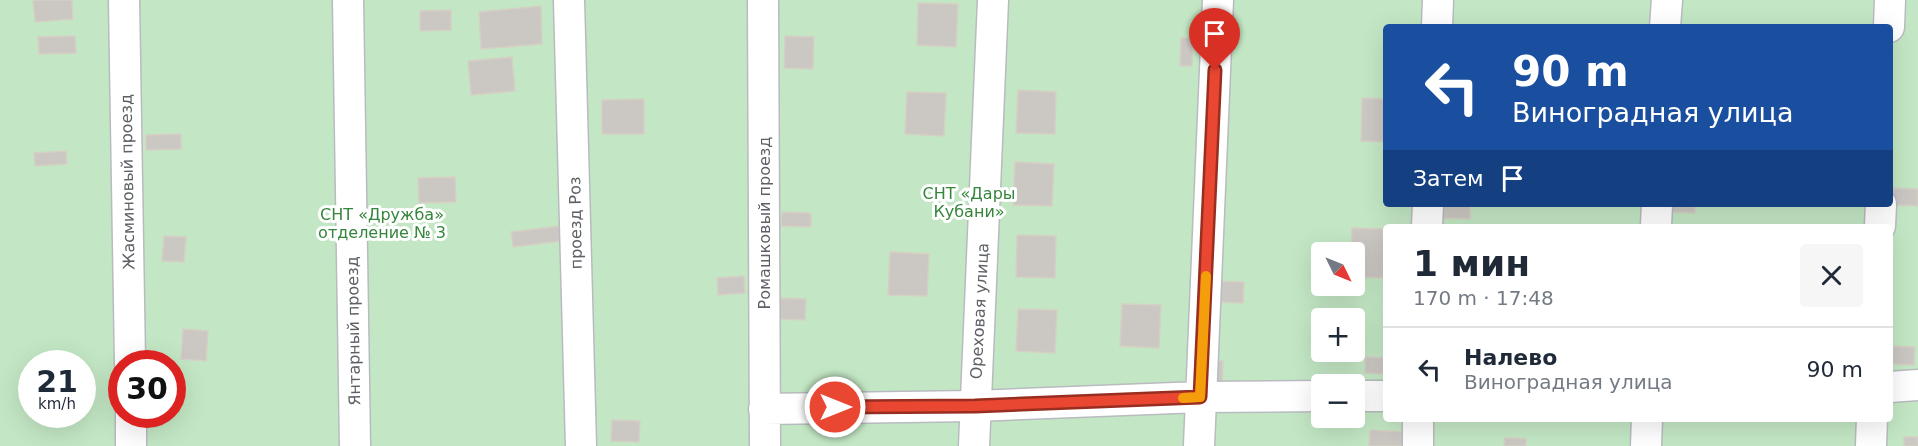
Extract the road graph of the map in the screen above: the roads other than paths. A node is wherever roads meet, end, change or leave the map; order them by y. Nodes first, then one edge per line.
1 (124, 0) edge
2 (348, 0) edge
3 (569, 0) edge
4 (763, 0) edge
5 (993, 0) edge
6 (1218, 0) edge
7 (1438, 0) edge
8 (1667, 0) edge
9 (1890, 0) edge
10 (1437, 24) edge
11 (1665, 24) edge
12 (1889, 24) edge
13 (1428, 207) edge
14 (1657, 207) edge
15 (1881, 207) edge
16 (1427, 224) edge
17 (1656, 224) edge
18 (1880, 224) edge
19 (130, 350) edge
20 (1918, 385) edge
21 (1893, 387) edge
22 (1311, 396) edge
23 (1365, 396) edge
24 (1383, 396) edge
25 (1200, 397) junction
26 (975, 406) junction
27 (764, 409) junction
28 (1418, 422) edge
29 (1647, 422) edge
30 (1872, 422) edge
31 (131, 428) edge
32 (131, 446) edge
33 (355, 446) edge
34 (581, 446) edge
35 (765, 446) edge
36 (974, 446) edge
37 (1199, 446) edge
38 (1418, 446) edge
39 (1646, 446) edge
40 (1871, 446) edge

1 - 19 street, Жасминовый проезд
2 - 33 street, Янтарный проезд
3 - 34 street, проезд Роз
4 - 27 street, Ромашковый проезд
5 - 26 street, Ореховая улица
6 - 25 street
7 - 10 street
8 - 11 street
9 - 12 street
13 - 16 street
14 - 17 street
15 - 18 street
20 - 21 street
22 - 25 street
23 - 24 street
25 - 26 street
25 - 37 street
26 - 27 street
26 - 36 street, Ореховая улица
27 - 35 street, Ромашковый проезд
28 - 38 street
29 - 39 street
30 - 40 street
31 - 32 street

